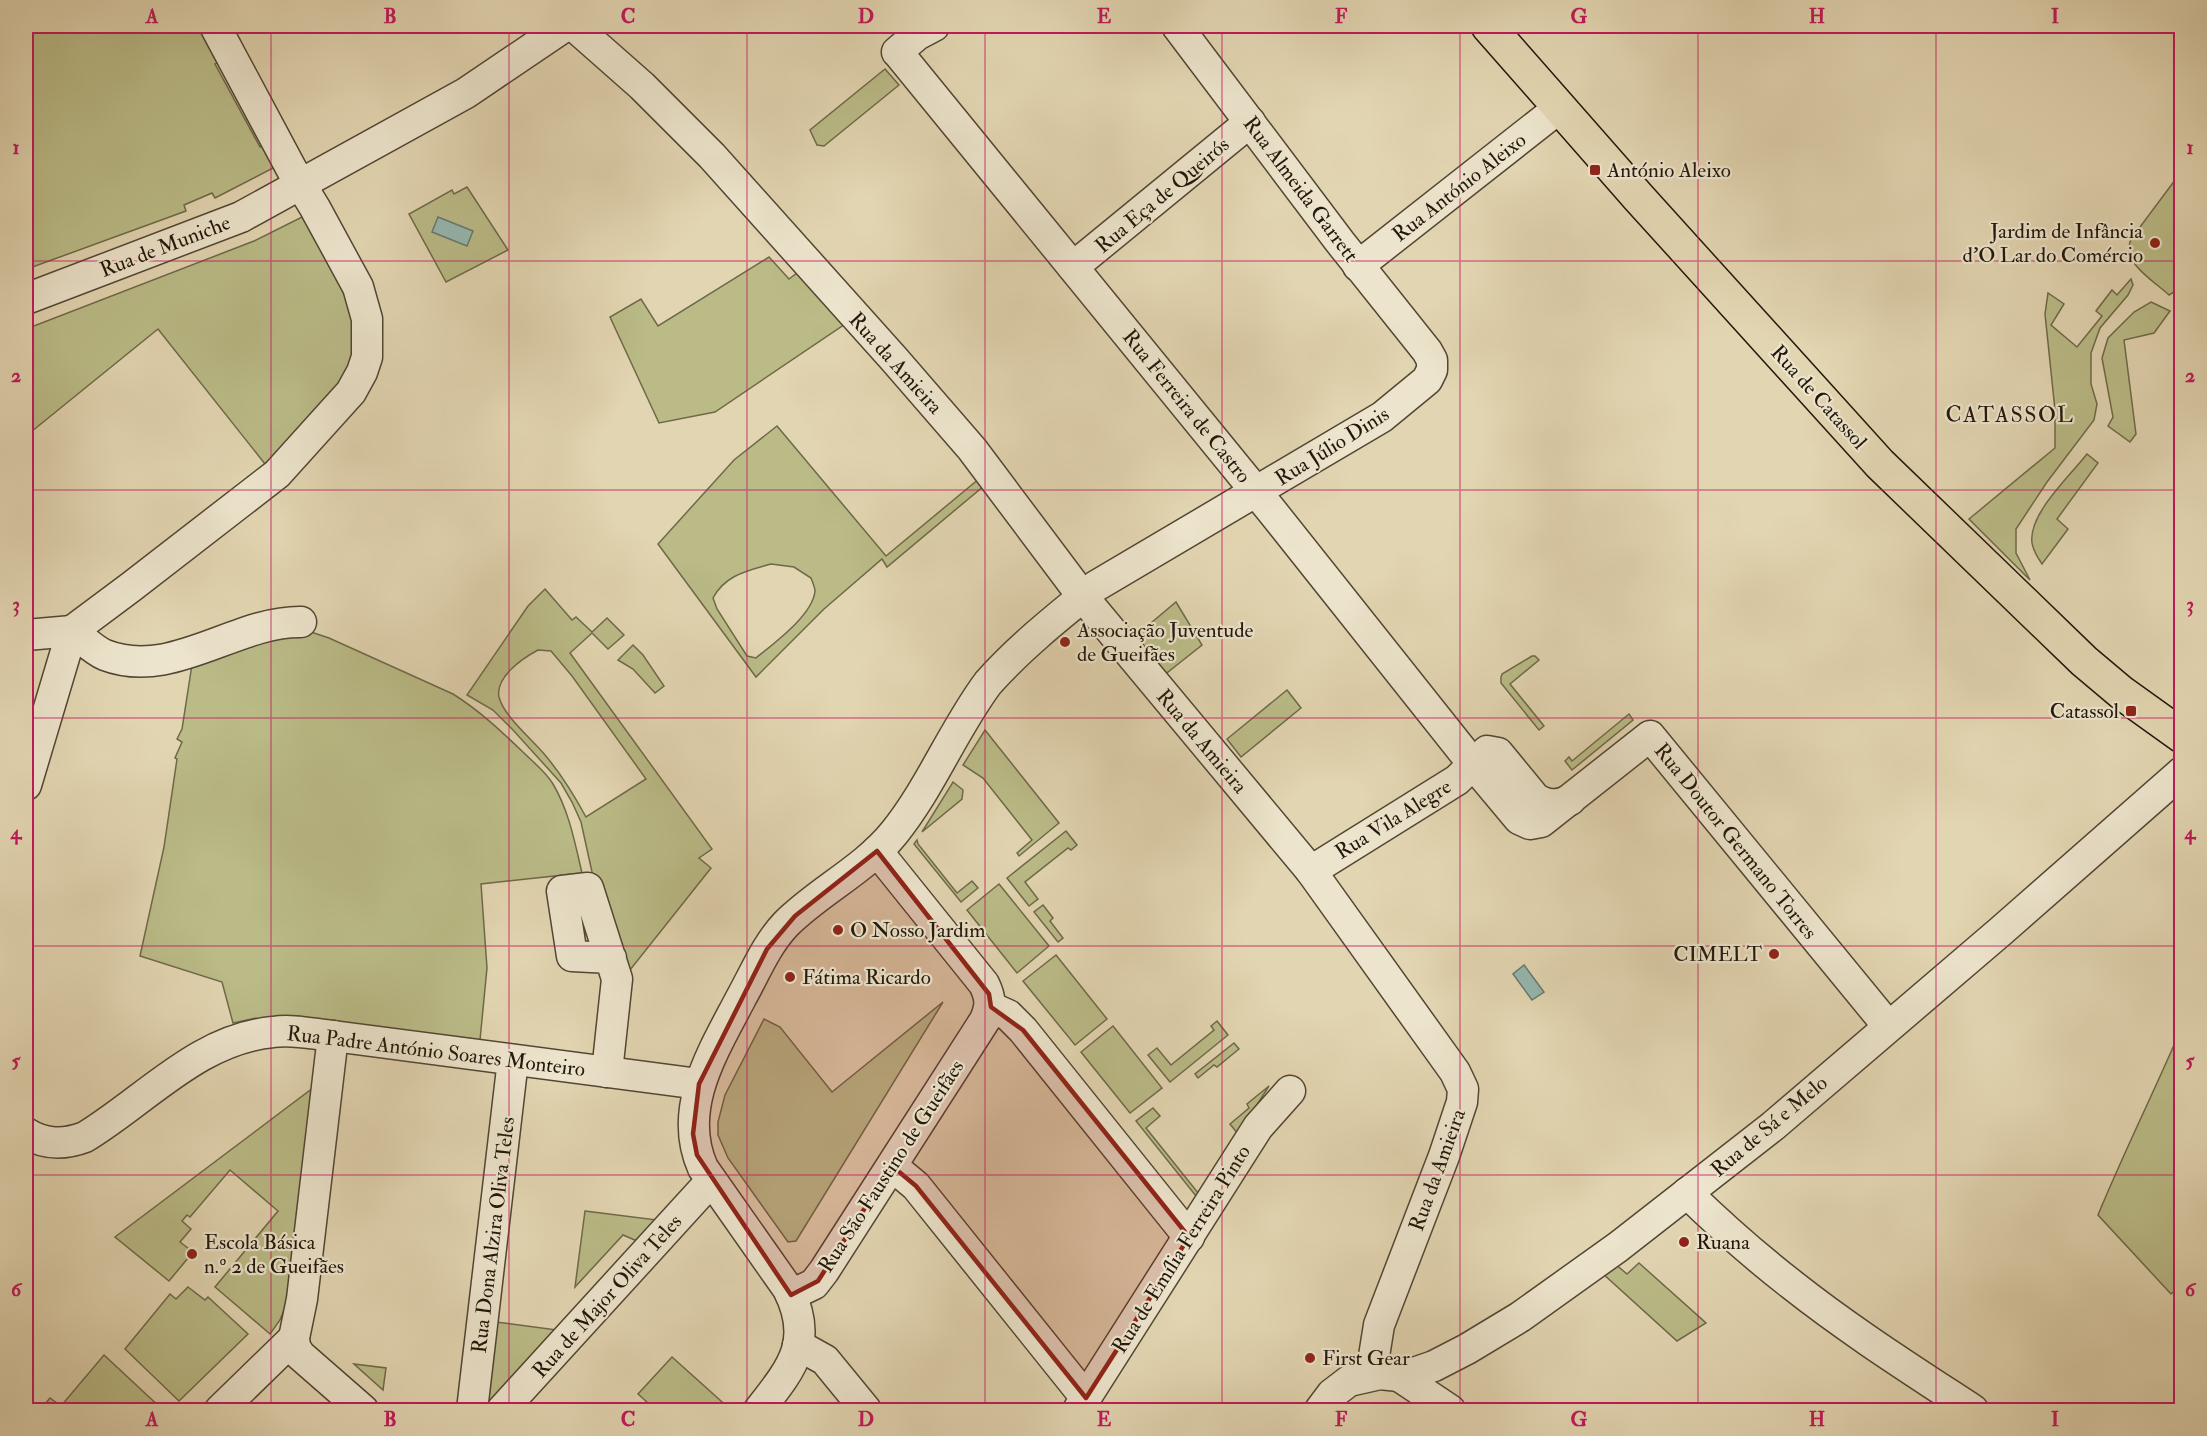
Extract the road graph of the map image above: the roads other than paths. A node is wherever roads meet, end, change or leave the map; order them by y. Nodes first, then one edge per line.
1 (215, 26) edge
2 (565, 26) edge
3 (574, 26) edge
4 (934, 26) edge
5 (1177, 26) edge
6 (1488, 26) edge
7 (1559, 108) junction
8 (1250, 122) junction
9 (301, 184) junction
10 (1358, 266) junction
11 (1074, 267) junction
12 (26, 299) edge
13 (1427, 351) joint
14 (1256, 492) junction
15 (1083, 597) junction
16 (301, 622) dead end
17 (72, 631) junction
18 (26, 635) edge
19 (2181, 735) edge
20 (1473, 764) junction
21 (2181, 772) edge
22 (26, 785) edge
23 (1570, 800) joint
24 (877, 851) junction
25 (1311, 871) junction
26 (611, 958) dead end
27 (990, 1007) junction
28 (1888, 1026) junction
29 (333, 1036) junction
30 (513, 1060) junction
31 (607, 1072) junction
32 (699, 1084) junction
33 (1290, 1091) dead end
34 (26, 1132) edge
35 (892, 1166) junction
36 (711, 1181) junction
37 (1687, 1194) junction
38 (1189, 1237) junction
39 (791, 1295) junction
40 (294, 1338) junction
41 (798, 1345) junction
42 (1385, 1376) junction
43 (1082, 1404) edge
44 (220, 1410) edge
45 (363, 1410) edge
46 (472, 1410) edge
47 (502, 1410) edge
48 (759, 1410) edge
49 (866, 1410) edge
50 (1320, 1410) edge
51 (1450, 1410) edge
52 (1973, 1410) edge

1 - 9 street
2 - 9 street, Rua de Muniche
3 - 15 street, Rua da Amieira
4 - 11 street, Rua Ferreira de Castro
5 - 8 street, Rua Almeida Garrett
6 - 7 main road, Rua de Catassol
7 - 10 street, Rua António Aleixo
7 - 19 main road, Rua de Catassol
8 - 10 street, Rua Almeida Garrett
8 - 11 street, Rua Eça de Queirós
9 - 12 street, Rua de Muniche
9 - 17 street
10 - 13 street, Rua Almeida Garrett
11 - 14 street, Rua Ferreira de Castro
13 - 14 street, Rua Júlio Dinis
14 - 15 street, Rua Júlio Dinis
14 - 20 street, Rua Ferreira de Castro
15 - 24 street, Rua Júlio Dinis
15 - 25 street, Rua da Amieira
16 - 17 street
17 - 18 street
17 - 22 street
20 - 23 street, Rua Ferreira de Castro
20 - 25 street, Rua Vila Alegre
21 - 28 street, Rua de Sá e Melo
23 - 28 street, Rua Doutor Germano Torres
24 - 27 street
24 - 32 street, Rua Júlio Dinis
25 - 42 street, Rua da Amieira
26 - 31 street
27 - 35 street, Rua São Faustino de Gueifães
27 - 38 street
28 - 37 street, Rua de Sá e Melo
29 - 30 street, Rua Padre António Soares Monteiro
29 - 34 street, Rua Padre António Soares Monteiro
29 - 40 street
30 - 31 street, Rua Padre António Soares Monteiro
30 - 46 street, Rua Dona Alzira Oliva Teles
31 - 32 street, Rua Padre António Soares Monteiro
32 - 36 street, Rua Júlio Dinis
33 - 38 street, Rua de Emília Ferreira Pinto
35 - 39 street, Rua São Faustino de Gueifães
35 - 43 street
36 - 39 street, Rua Júlio Dinis
36 - 47 street, Rua de Major Oliva Teles
37 - 42 street, Rua de Sá e Melo
37 - 52 street
38 - 43 street, Rua de Emília Ferreira Pinto
39 - 41 street
40 - 44 street
40 - 45 street
41 - 48 street
41 - 49 street
42 - 50 street, Rua de Sá e Melo
42 - 51 street

